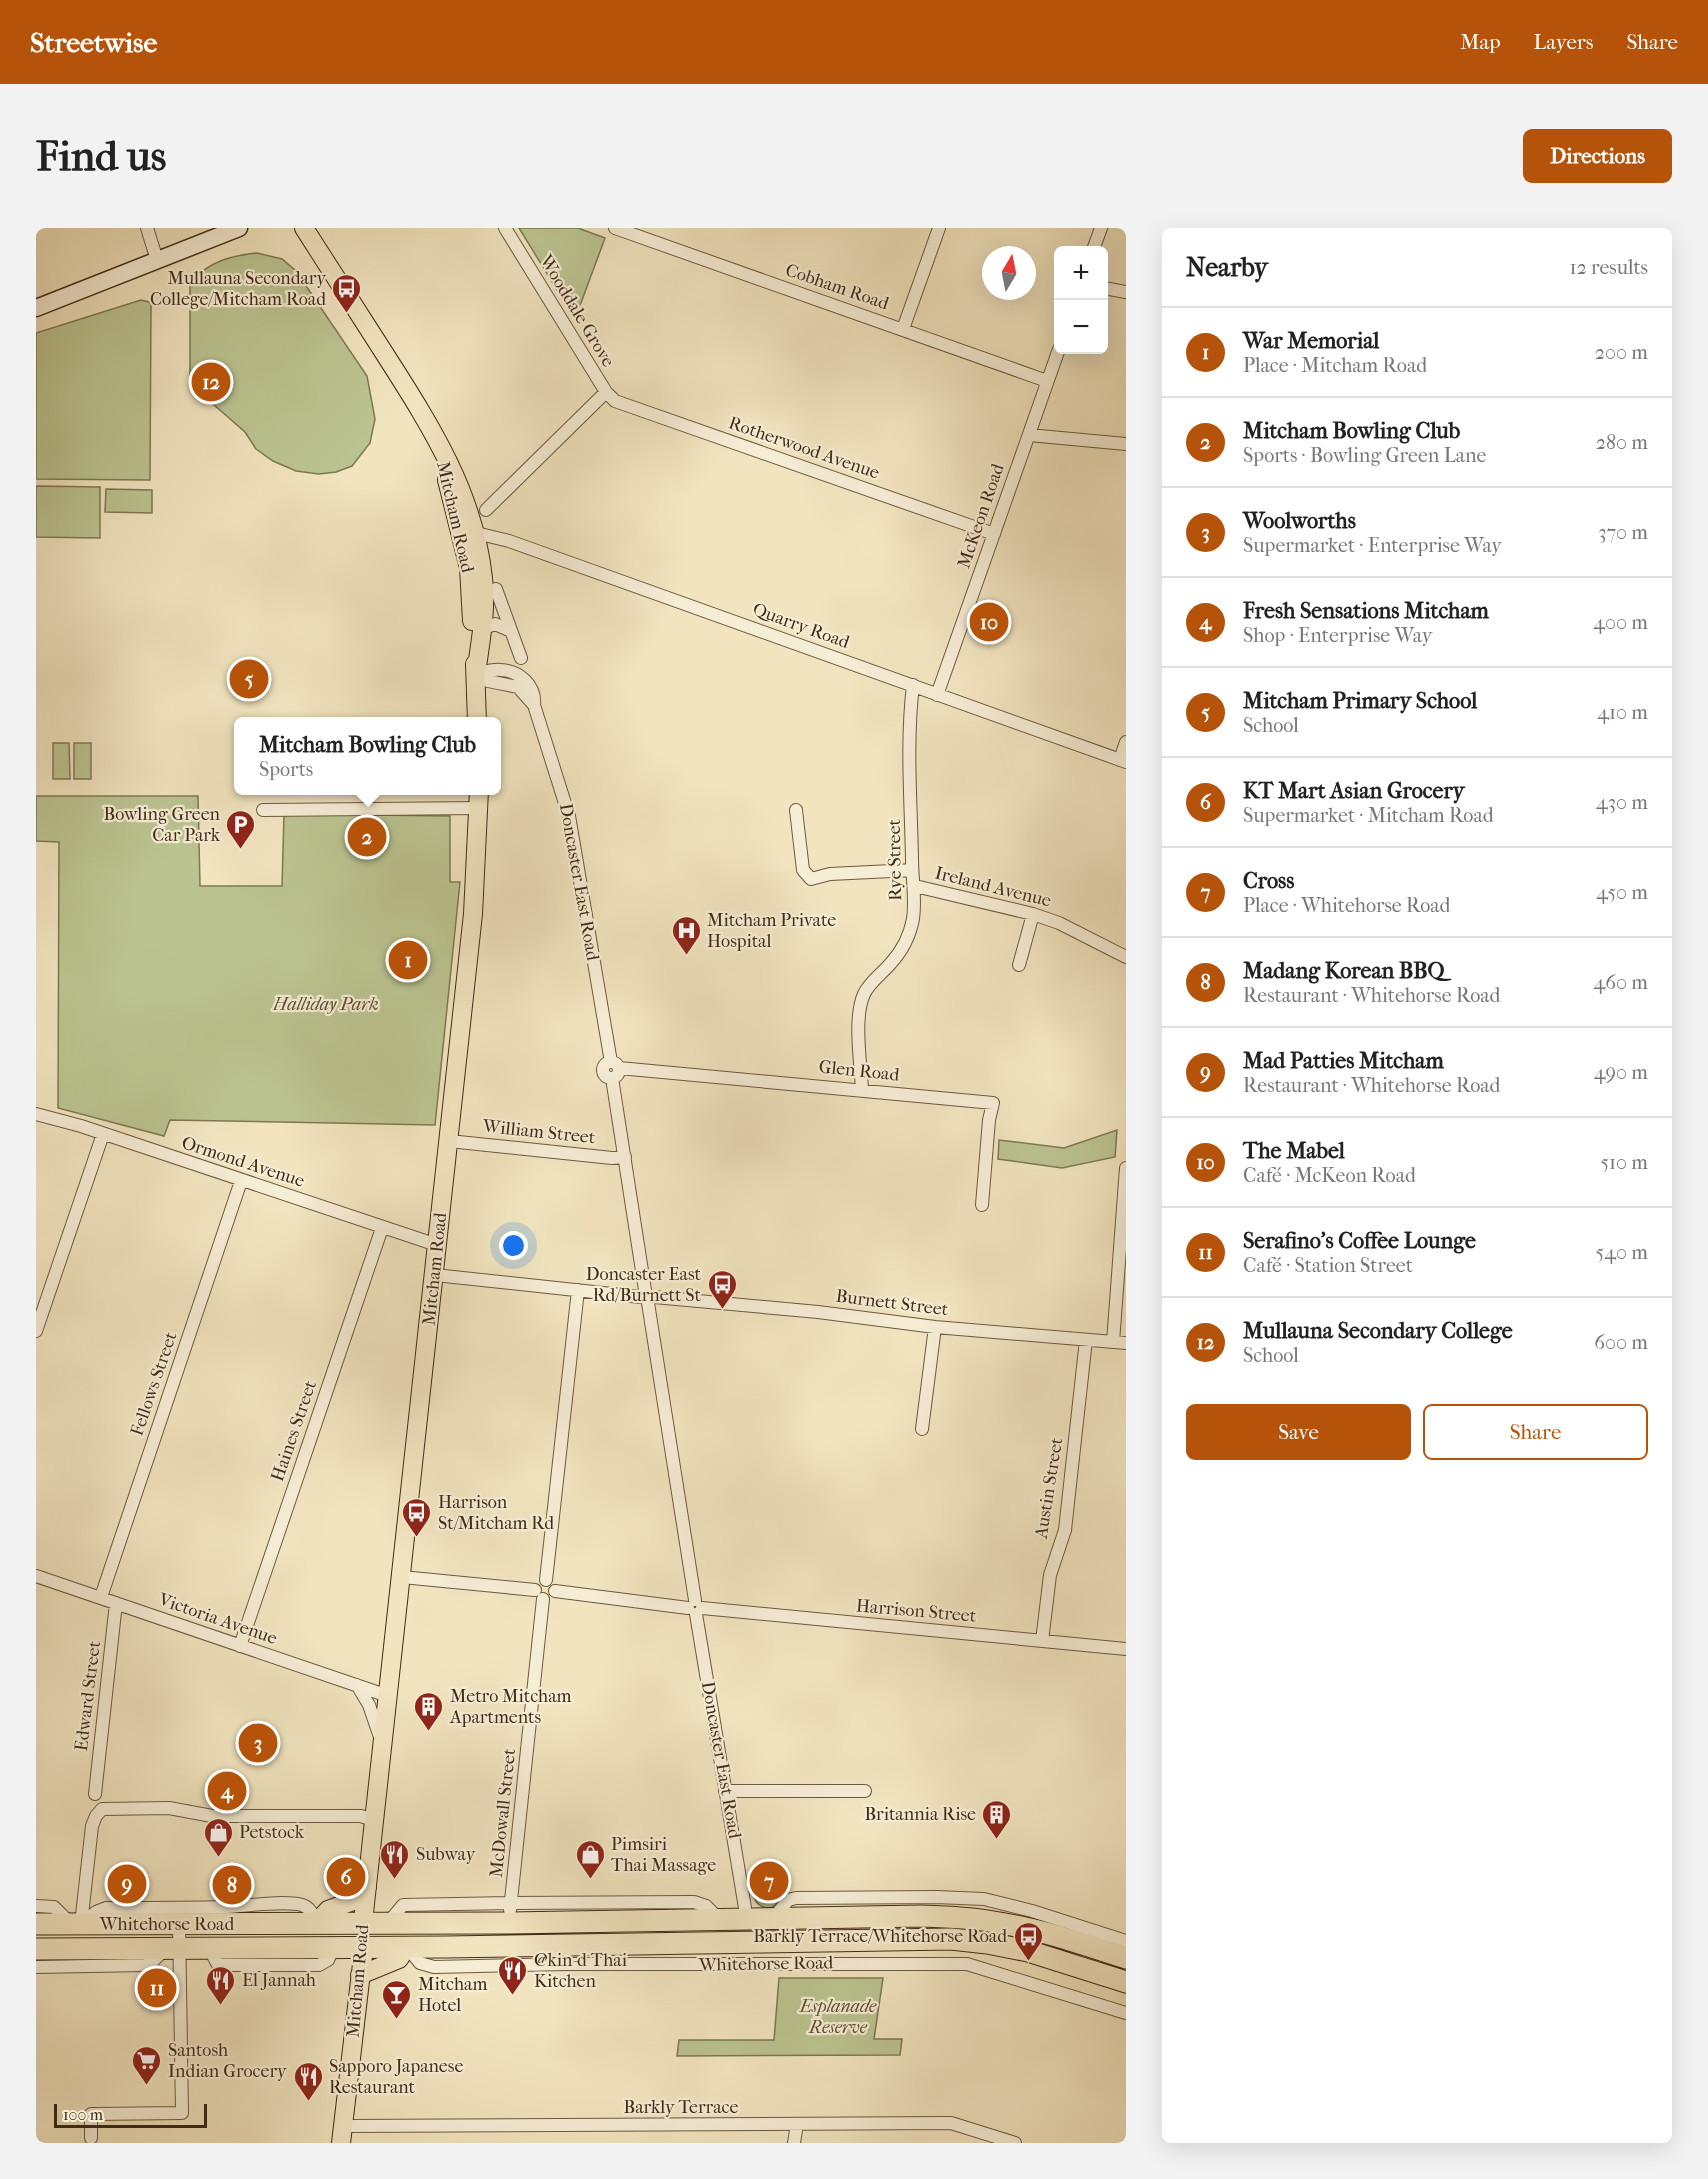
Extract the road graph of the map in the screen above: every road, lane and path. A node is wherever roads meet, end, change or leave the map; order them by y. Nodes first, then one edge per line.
1 (147, 228) edge
2 (239, 228) edge
3 (304, 228) edge
4 (505, 228) edge
5 (615, 228) edge
6 (939, 228) edge
7 (1101, 228) edge
8 (1094, 246) edge
9 (157, 260) junction
10 (1108, 289) edge
11 (1126, 292) edge
12 (36, 308) edge
13 (903, 329) junction
14 (1057, 354) edge
15 (1047, 381) junction
16 (606, 392) junction
17 (1029, 435) junction
18 (1126, 444) edge
19 (486, 510) dead end
20 (994, 534) junction
21 (469, 535) junction
22 (496, 590) dead end
23 (482, 629) junction
24 (509, 630) junction
25 (520, 658) dead end
26 (476, 674) junction
27 (913, 686) junction
28 (937, 695) junction
29 (477, 717) edge
30 (1126, 742) edge
31 (1123, 761) edge
32 (479, 799) edge
33 (263, 810) dead end
34 (796, 810) dead end
35 (912, 870) junction
36 (915, 886) junction
37 (1033, 914) junction
38 (1126, 957) edge
39 (1019, 965) dead end
40 (614, 1069) junction
41 (862, 1090) junction
42 (36, 1114) edge
43 (103, 1134) junction
44 (449, 1141) junction
45 (625, 1157) junction
46 (1126, 1168) edge
47 (241, 1181) junction
48 (982, 1205) dead end
49 (382, 1228) junction
50 (437, 1245) junction
51 (435, 1275) junction
52 (578, 1290) junction
53 (646, 1297) junction
54 (935, 1327) junction
55 (36, 1331) edge
56 (1086, 1340) junction
57 (1120, 1343) edge
58 (922, 1429) dead end
59 (36, 1576) edge
60 (402, 1577) junction
61 (546, 1580) junction
62 (555, 1591) junction
63 (539, 1595) junction
64 (101, 1597) junction
65 (116, 1603) junction
66 (695, 1608) junction
67 (1042, 1641) junction
68 (240, 1646) junction
69 (1126, 1649) edge
70 (357, 1685) junction
71 (388, 1696) junction
72 (383, 1747) junction
73 (725, 1791) junction
74 (865, 1791) dead end
75 (94, 1794) dead end
76 (376, 1821) junction
77 (367, 1888) junction
78 (36, 1906) edge
79 (226, 1907) junction
80 (510, 1913) junction
81 (772, 1919) junction
82 (747, 1920) junction
83 (363, 1922) junction
84 (179, 1923) junction
85 (316, 1923) junction
86 (36, 1924) edge
87 (75, 1924) junction
88 (252, 1924) junction
89 (1126, 1941) edge
90 (749, 1942) junction
91 (529, 1946) junction
92 (364, 1947) junction
93 (407, 1947) junction
94 (36, 1948) edge
95 (173, 1948) junction
96 (1126, 1958) edge
97 (500, 1965) junction
98 (36, 1967) edge
99 (360, 1975) junction
100 (1126, 1982) edge
101 (1126, 2013) edge
102 (796, 2124) junction
103 (342, 2135) edge
104 (91, 2138) dead end
105 (794, 2143) edge
106 (1015, 2143) edge

1 - 9 street
2 - 9 main road
3 - 21 main road, Mitcham Road
4 - 16 street, Wooddale Grove
5 - 13 street, Cobham Road
6 - 13 street
7 - 8 street
9 - 12 main road
10 - 11 street
13 - 15 street, Cobham Road
14 - 15 street, McKeon Road
15 - 17 street, McKeon Road
16 - 19 street, Wooddale Grove
16 - 20 street, Rotherwood Avenue
17 - 18 street
17 - 20 street, McKeon Road
20 - 28 street, McKeon Road
21 - 23 main road, Mitcham Road
21 - 26 main road, Mitcham Road
21 - 27 street, Quarry Road
22 - 24 street
23 - 24 street
23 - 26 main road, Mitcham Road
24 - 25 street
26 - 29 main road, Mitcham Road
26 - 40 street, Doncaster East Road
27 - 28 street, Quarry Road
27 - 35 street, Rye Street
28 - 31 street, Quarry Road
30 - 31 street
32 - 33 street
32 - 44 main road, Mitcham Road
34 - 35 street
35 - 36 street, Rye Street
36 - 37 street, Ireland Avenue
36 - 41 street, Rye Street
37 - 38 street, Ireland Avenue
37 - 39 street
40 - 41 street, Glen Road
40 - 45 street, Doncaster East Road
41 - 48 street, Glen Road
42 - 43 street, Ormond Avenue
43 - 47 street, Ormond Avenue
43 - 55 street
44 - 45 street, William Street
44 - 50 main road, Mitcham Road
45 - 53 street, Doncaster East Road
46 - 57 street
47 - 49 street, Ormond Avenue
47 - 64 street, Fellows Street
49 - 50 street, Ormond Avenue
49 - 68 street, Haines Street
50 - 51 main road, Mitcham Road
51 - 52 street, Burnett Street
51 - 60 main road, Mitcham Road
52 - 53 street, Burnett Street
52 - 61 street
53 - 54 street, Burnett Street
53 - 66 street, Doncaster East Road
54 - 56 street, Burnett Street
54 - 58 street
56 - 57 street, Burnett Street
56 - 67 street, Austin Street
59 - 64 street, Victoria Avenue
60 - 63 street
60 - 71 main road, Mitcham Road
61 - 62 street
61 - 63 street
62 - 63 street
62 - 66 street, Harrison Street
63 - 80 street, McDowall Street
64 - 65 street, Victoria Avenue
65 - 68 street, Victoria Avenue
65 - 75 street, Edward Street
66 - 67 street, Harrison Street
66 - 73 street, Doncaster East Road
67 - 69 street, Harrison Street
68 - 70 street, Victoria Avenue
70 - 71 street, Victoria Avenue
70 - 72 street, Mitcham Road
71 - 72 main road, Mitcham Road
72 - 76 main road, Mitcham Road
73 - 74 street
73 - 82 street, Doncaster East Road
76 - 77 main road, Mitcham Road
76 - 87 street
77 - 83 main road, Mitcham Road
77 - 85 main road
78 - 87 street
79 - 85 street, Whitehorse Road
79 - 87 street, Whitehorse Road
79 - 88 street, Whitehorse Road
80 - 82 highway, Whitehorse Road
80 - 83 highway, Whitehorse Road
81 - 82 highway, Whitehorse Road
81 - 89 street
81 - 96 highway, Whitehorse Road
82 - 90 highway, Doncaster East Road
83 - 85 highway, Whitehorse Road
83 - 92 highway, Mitcham Road
84 - 87 highway, Whitehorse Road
84 - 88 highway, Whitehorse Road
84 - 95 street
85 - 88 highway, Whitehorse Road
86 - 87 highway, Whitehorse Road
90 - 91 highway, Whitehorse Road
90 - 100 highway, Whitehorse Road
91 - 93 highway, Whitehorse Road
91 - 97 street
92 - 93 highway, Whitehorse Road
92 - 95 highway, Whitehorse Road
92 - 99 main road, Mitcham Road
93 - 97 street, Whitehorse Road
93 - 99 main road
94 - 95 highway, Whitehorse Road
95 - 98 street, Whitehorse Road
95 - 104 street
97 - 101 street, Whitehorse Road
99 - 103 main road, Mitcham Road
102 - 103 street, Barkly Terrace
102 - 105 street
102 - 106 street, Barkly Terrace

